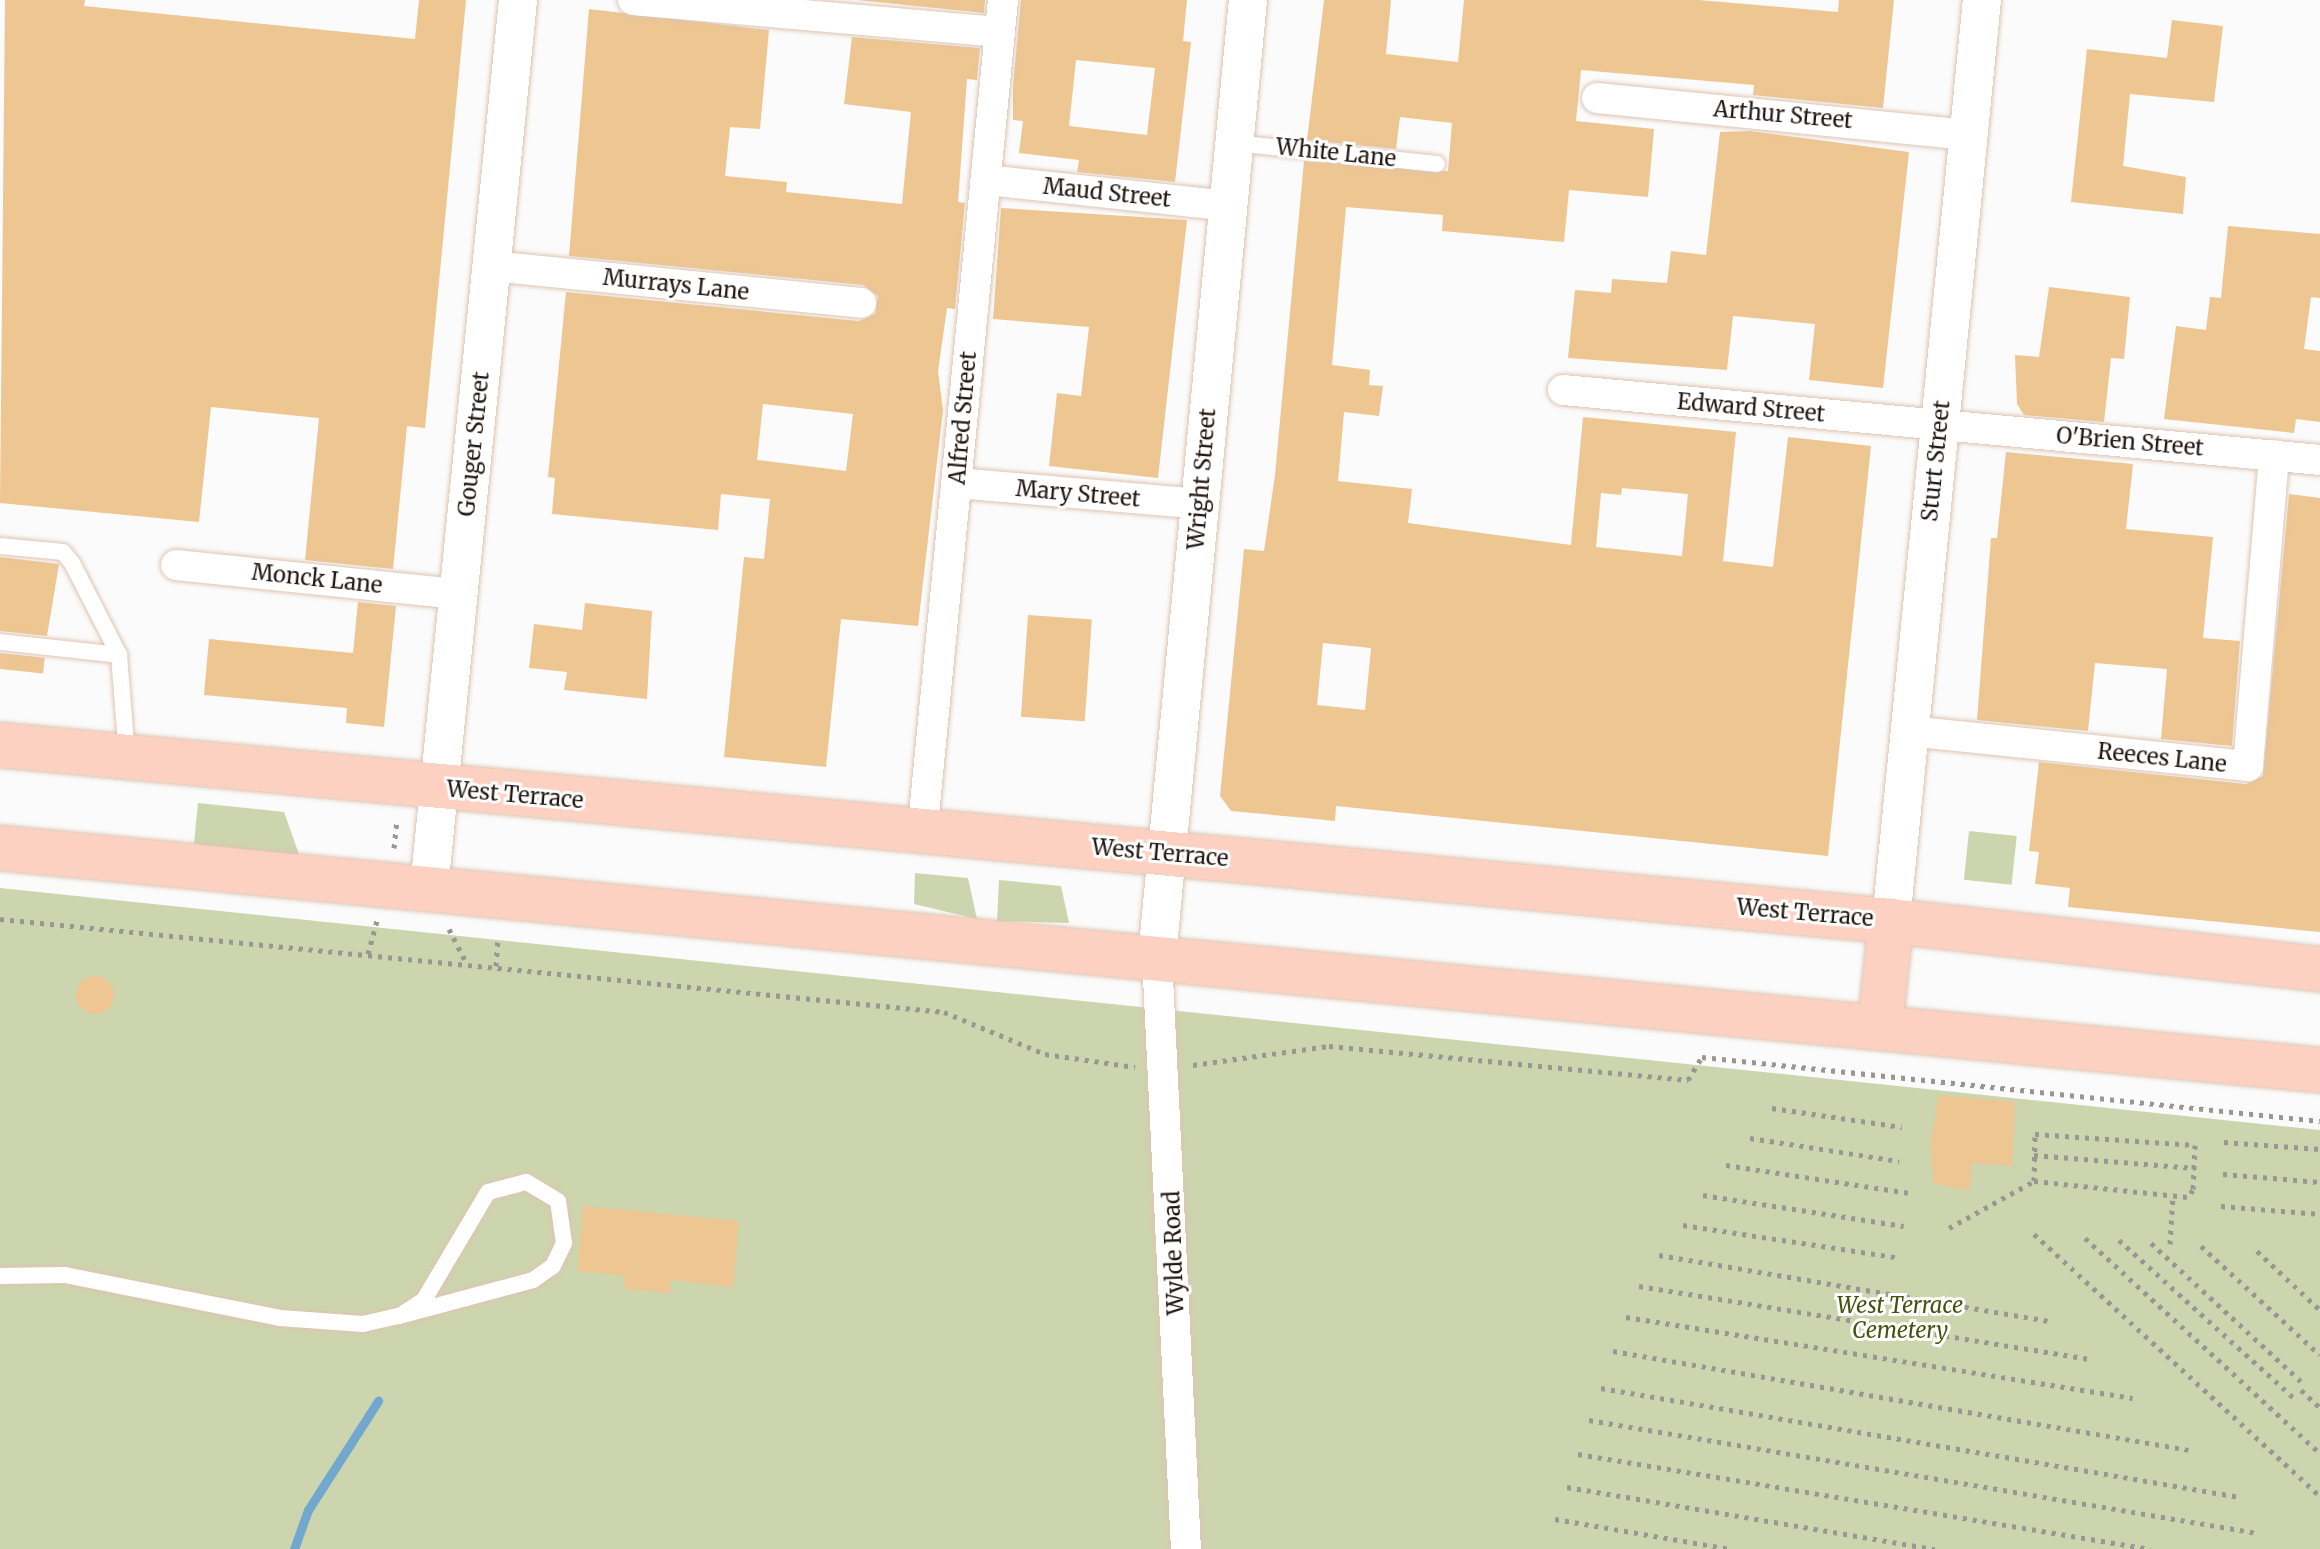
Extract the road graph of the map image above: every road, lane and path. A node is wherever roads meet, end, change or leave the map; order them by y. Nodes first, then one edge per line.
1 (518, 0) edge
2 (633, 0) edge
3 (1003, 0) edge
4 (1248, 0) edge
5 (1982, 0) edge
6 (1000, 32) junction
7 (1597, 98) dead end
8 (1968, 135) junction
9 (1234, 143) junction
10 (1437, 164) dead end
11 (986, 180) junction
12 (1228, 206) junction
13 (491, 266) junction
14 (861, 303) dead end
15 (1563, 390) dead end
16 (1940, 426) junction
17 (2274, 455) junction
18 (2320, 460) edge
19 (957, 483) junction
20 (1200, 504) junction
21 (0, 546) edge
22 (176, 565) dead end
23 (458, 594) junction
24 (0, 642) edge
25 (119, 655) junction
26 (1909, 731) junction
27 (0, 745) edge
28 (127, 757) junction
29 (439, 788) junction
30 (922, 835) junction
31 (0, 848) edge
32 (1167, 852) junction
33 (429, 889) junction
34 (1891, 921) junction
35 (498, 937) dead end
36 (1157, 957) junction
37 (496, 966) dead end
38 (2320, 969) edge
39 (1880, 1026) junction
40 (2320, 1070) edge
41 (1772, 1108) dead end
42 (1902, 1127) dead end
43 (1750, 1138) dead end
44 (2224, 1142) dead end
45 (2320, 1149) edge
46 (2034, 1155) junction
47 (1899, 1161) dead end
48 (1726, 1165) dead end
49 (2194, 1168) junction
50 (2223, 1174) dead end
51 (2034, 1181) junction
52 (2320, 1182) edge
53 (1908, 1193) dead end
54 (1703, 1195) dead end
55 (2173, 1195) junction
56 (2221, 1206) dead end
57 (2320, 1214) edge
58 (1683, 1225) dead end
59 (1904, 1226) dead end
60 (1949, 1228) dead end
61 (2034, 1234) dead end
62 (2085, 1238) dead end
63 (2119, 1240) dead end
64 (2151, 1243) dead end
65 (2170, 1244) dead end
66 (2201, 1246) dead end
67 (2257, 1251) dead end
68 (1659, 1255) dead end
69 (1901, 1258) dead end
70 (0, 1276) edge
71 (1639, 1286) dead end
72 (2320, 1310) edge
73 (399, 1316) junction
74 (1626, 1317) dead end
75 (2050, 1321) dead end
76 (1613, 1351) dead end
77 (2320, 1355) edge
78 (2091, 1359) dead end
79 (1601, 1388) dead end
80 (2133, 1398) dead end
81 (2296, 1400) dead end
82 (2320, 1408) edge
83 (1589, 1420) dead end
84 (2189, 1450) dead end
85 (2320, 1453) edge
86 (1578, 1454) dead end
87 (1567, 1487) dead end
88 (2320, 1496) edge
89 (2240, 1497) dead end
90 (1555, 1519) dead end
91 (2257, 1533) dead end
92 (1186, 1549) edge
93 (1731, 1549) edge
94 (1935, 1549) edge
95 (2150, 1549) edge

1 - 13 street, Gouger Street
2 - 6 street
3 - 6 street, Alfred Street
4 - 9 street, Wright Street
5 - 8 street, Sturt Street
6 - 11 street, Alfred Street
7 - 8 street, Arthur Street
8 - 16 street, Sturt Street
9 - 10 lane, White Lane
9 - 12 street, Wright Street
11 - 12 street, Maud Street
11 - 19 street, Alfred Street
12 - 20 street, Wright Street
13 - 14 street, Murrays Lane
13 - 23 street, Gouger Street
15 - 16 street, Edward Street
16 - 17 street, O'Brien Street
16 - 26 street, Sturt Street
17 - 18 street, O'Brien Street
17 - 26 street, Reeces Lane
19 - 20 street, Mary Street
19 - 30 street, Alfred Street
20 - 32 street, Wright Street
21 - 25 lane
22 - 23 street, Monck Lane
23 - 29 street, Gouger Street
24 - 25 lane
25 - 28 lane
26 - 34 street, Sturt Street
27 - 28 main road, West Terrace
28 - 29 main road, West Terrace
29 - 30 main road, West Terrace
29 - 33 street, Gouger Street
30 - 32 main road, West Terrace
31 - 33 main road
32 - 34 main road, West Terrace
32 - 36 street, Wright Street
33 - 36 main road
34 - 38 main road, West Terrace
34 - 39 main road
35 - 37 path
36 - 39 main road
36 - 92 street, Wylde Road
39 - 40 main road
41 - 42 path
43 - 47 path
44 - 45 path
46 - 49 path
46 - 49 path
46 - 51 path
48 - 53 path
49 - 55 path
50 - 52 path
51 - 55 path
51 - 60 path
54 - 59 path
55 - 65 path
56 - 57 path
58 - 69 path
61 - 88 path
62 - 85 path
63 - 81 path
64 - 82 path
66 - 77 path
67 - 72 path
68 - 75 path
70 - 73 lane
71 - 78 path
73 - 73 lane
74 - 80 path
76 - 84 path
79 - 89 path
83 - 91 path
86 - 95 path
87 - 94 path
90 - 93 path

